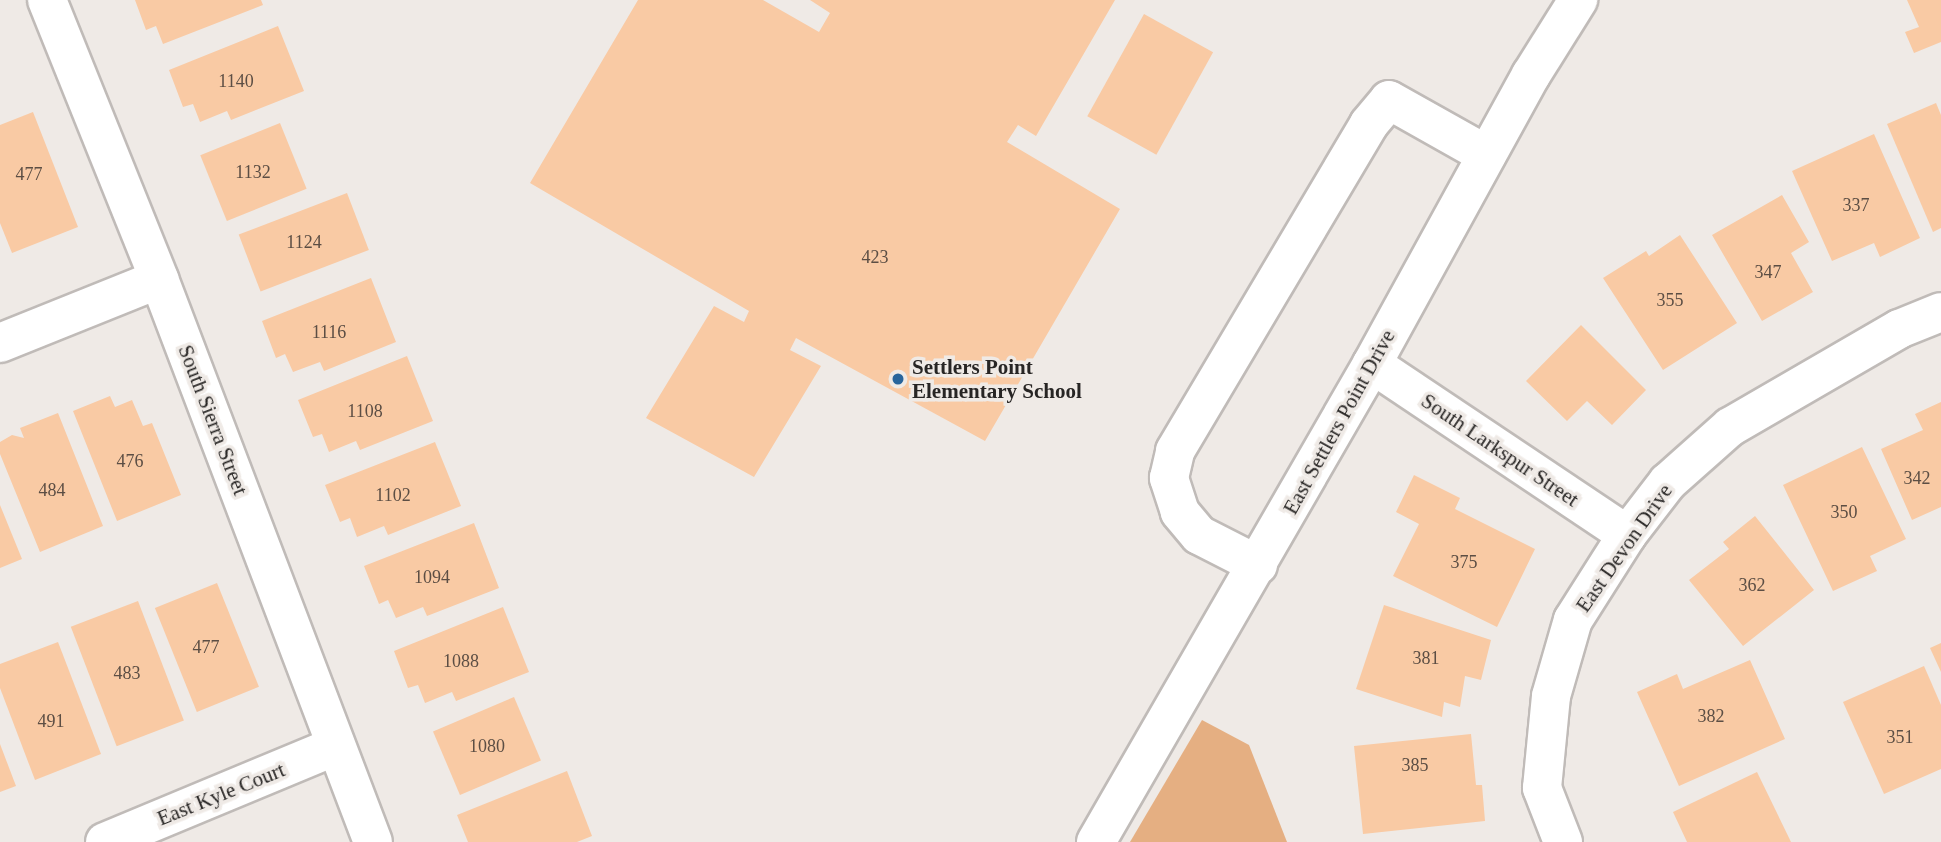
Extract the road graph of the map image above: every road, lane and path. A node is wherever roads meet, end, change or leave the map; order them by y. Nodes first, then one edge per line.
1 (47, 0) edge
2 (1578, 0) edge
3 (1487, 155) junction
4 (159, 279) junction
5 (1941, 312) edge
6 (0, 343) edge
7 (1372, 364) junction
8 (1627, 535) junction
9 (1258, 565) junction
10 (336, 746) junction
11 (105, 842) edge
12 (373, 842) edge
13 (1096, 842) edge
14 (1563, 842) edge

1 - 4 street, South Sierra Street
2 - 3 street, East Settlers Point Drive
3 - 7 street, East Settlers Point Drive
3 - 9 street
4 - 6 street
4 - 10 street, South Sierra Street
5 - 8 street, East Devon Drive
7 - 8 street, South Larkspur Street
7 - 9 street, East Settlers Point Drive
8 - 14 street, East Devon Drive
9 - 13 street, East Settlers Point Drive
10 - 11 street, East Kyle Court
10 - 12 street, South Sierra Street

